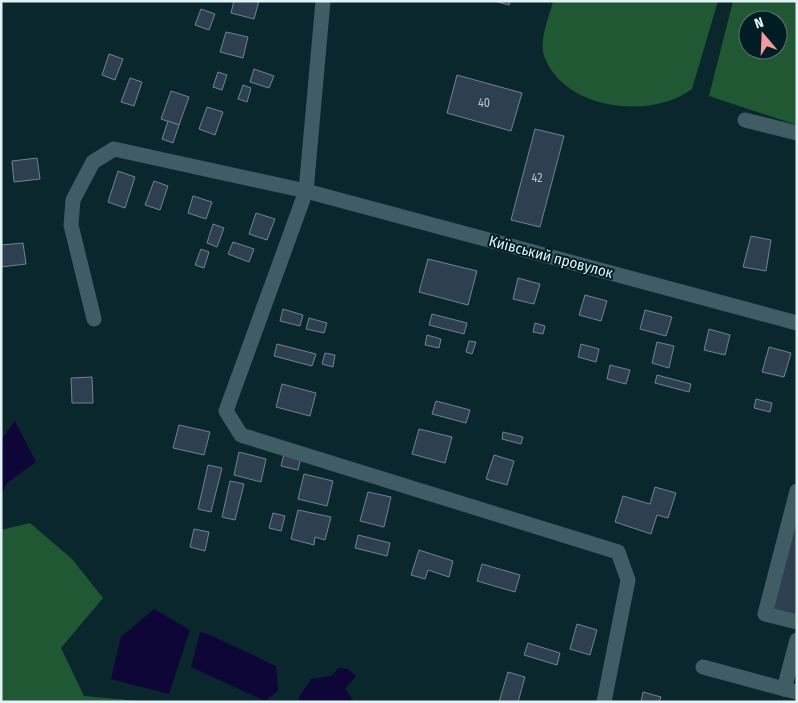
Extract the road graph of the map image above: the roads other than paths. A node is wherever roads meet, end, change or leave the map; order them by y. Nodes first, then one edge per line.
1 (323, 1) edge
2 (745, 120) dead end
3 (797, 134) edge
4 (306, 192) junction
5 (94, 319) dead end
6 (797, 323) edge
7 (797, 491) edge
8 (797, 622) edge
9 (797, 640) edge
10 (702, 667) dead end
11 (791, 690) edge
12 (604, 702) edge

1 - 4 street
2 - 3 street
4 - 5 street, Київський провулок
4 - 6 street, Київський провулок
4 - 12 street
7 - 8 street
9 - 11 street
10 - 11 street

